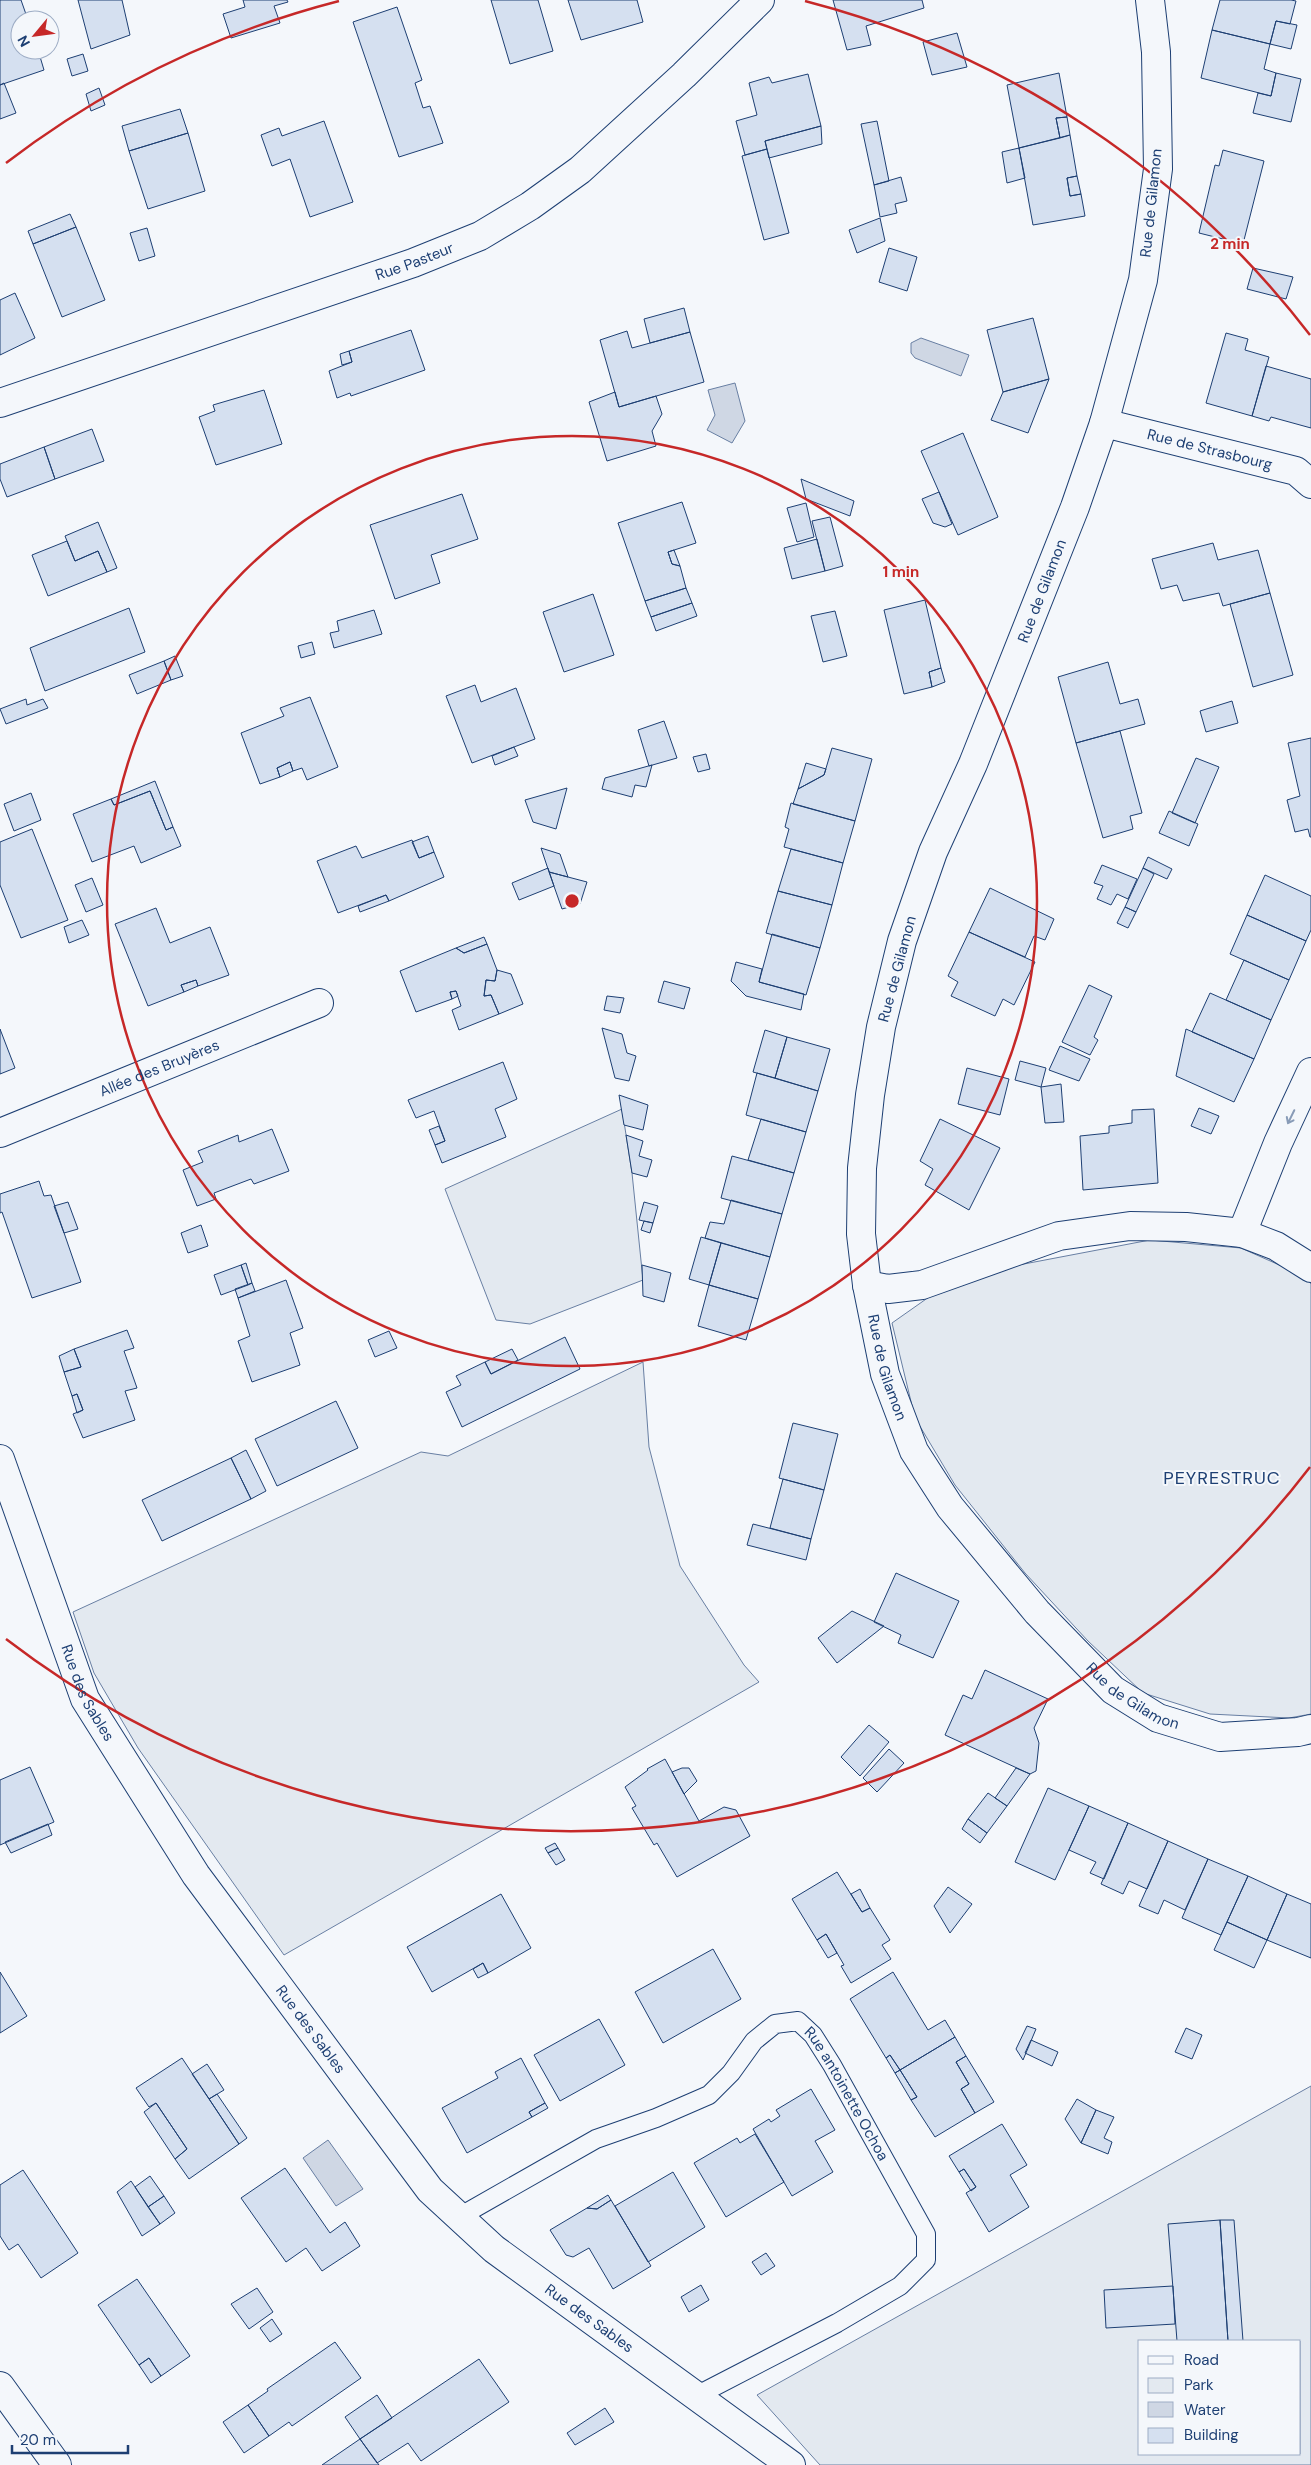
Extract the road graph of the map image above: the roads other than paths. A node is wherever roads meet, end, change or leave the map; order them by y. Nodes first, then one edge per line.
1 (760, 0) edge
2 (1150, 0) edge
3 (0, 403) edge
4 (1104, 423) junction
5 (1311, 484) edge
6 (319, 1004) dead end
7 (1311, 1072) edge
8 (0, 1133) edge
9 (1242, 1233) junction
10 (1311, 1268) edge
11 (867, 1286) junction
12 (0, 1459) edge
13 (1311, 1729) edge
14 (460, 2217) junction
15 (0, 2386) edge
16 (696, 2396) junction
17 (57, 2465) edge
18 (791, 2465) edge

1 - 3 street, Rue Pasteur
2 - 4 street, Rue de Gilamon
4 - 5 street, Rue de Strasbourg
4 - 11 street, Rue de Gilamon
6 - 8 street, Allée des Bruyères
7 -> 9 street
9 - 10 street
9 - 11 street
11 - 13 street, Rue de Gilamon
12 - 14 street, Rue des Sables
14 - 16 street, Rue des Sables
14 - 16 lane, Rue antoinette Ochoa
15 - 17 street
16 - 18 street, Rue des Sables

